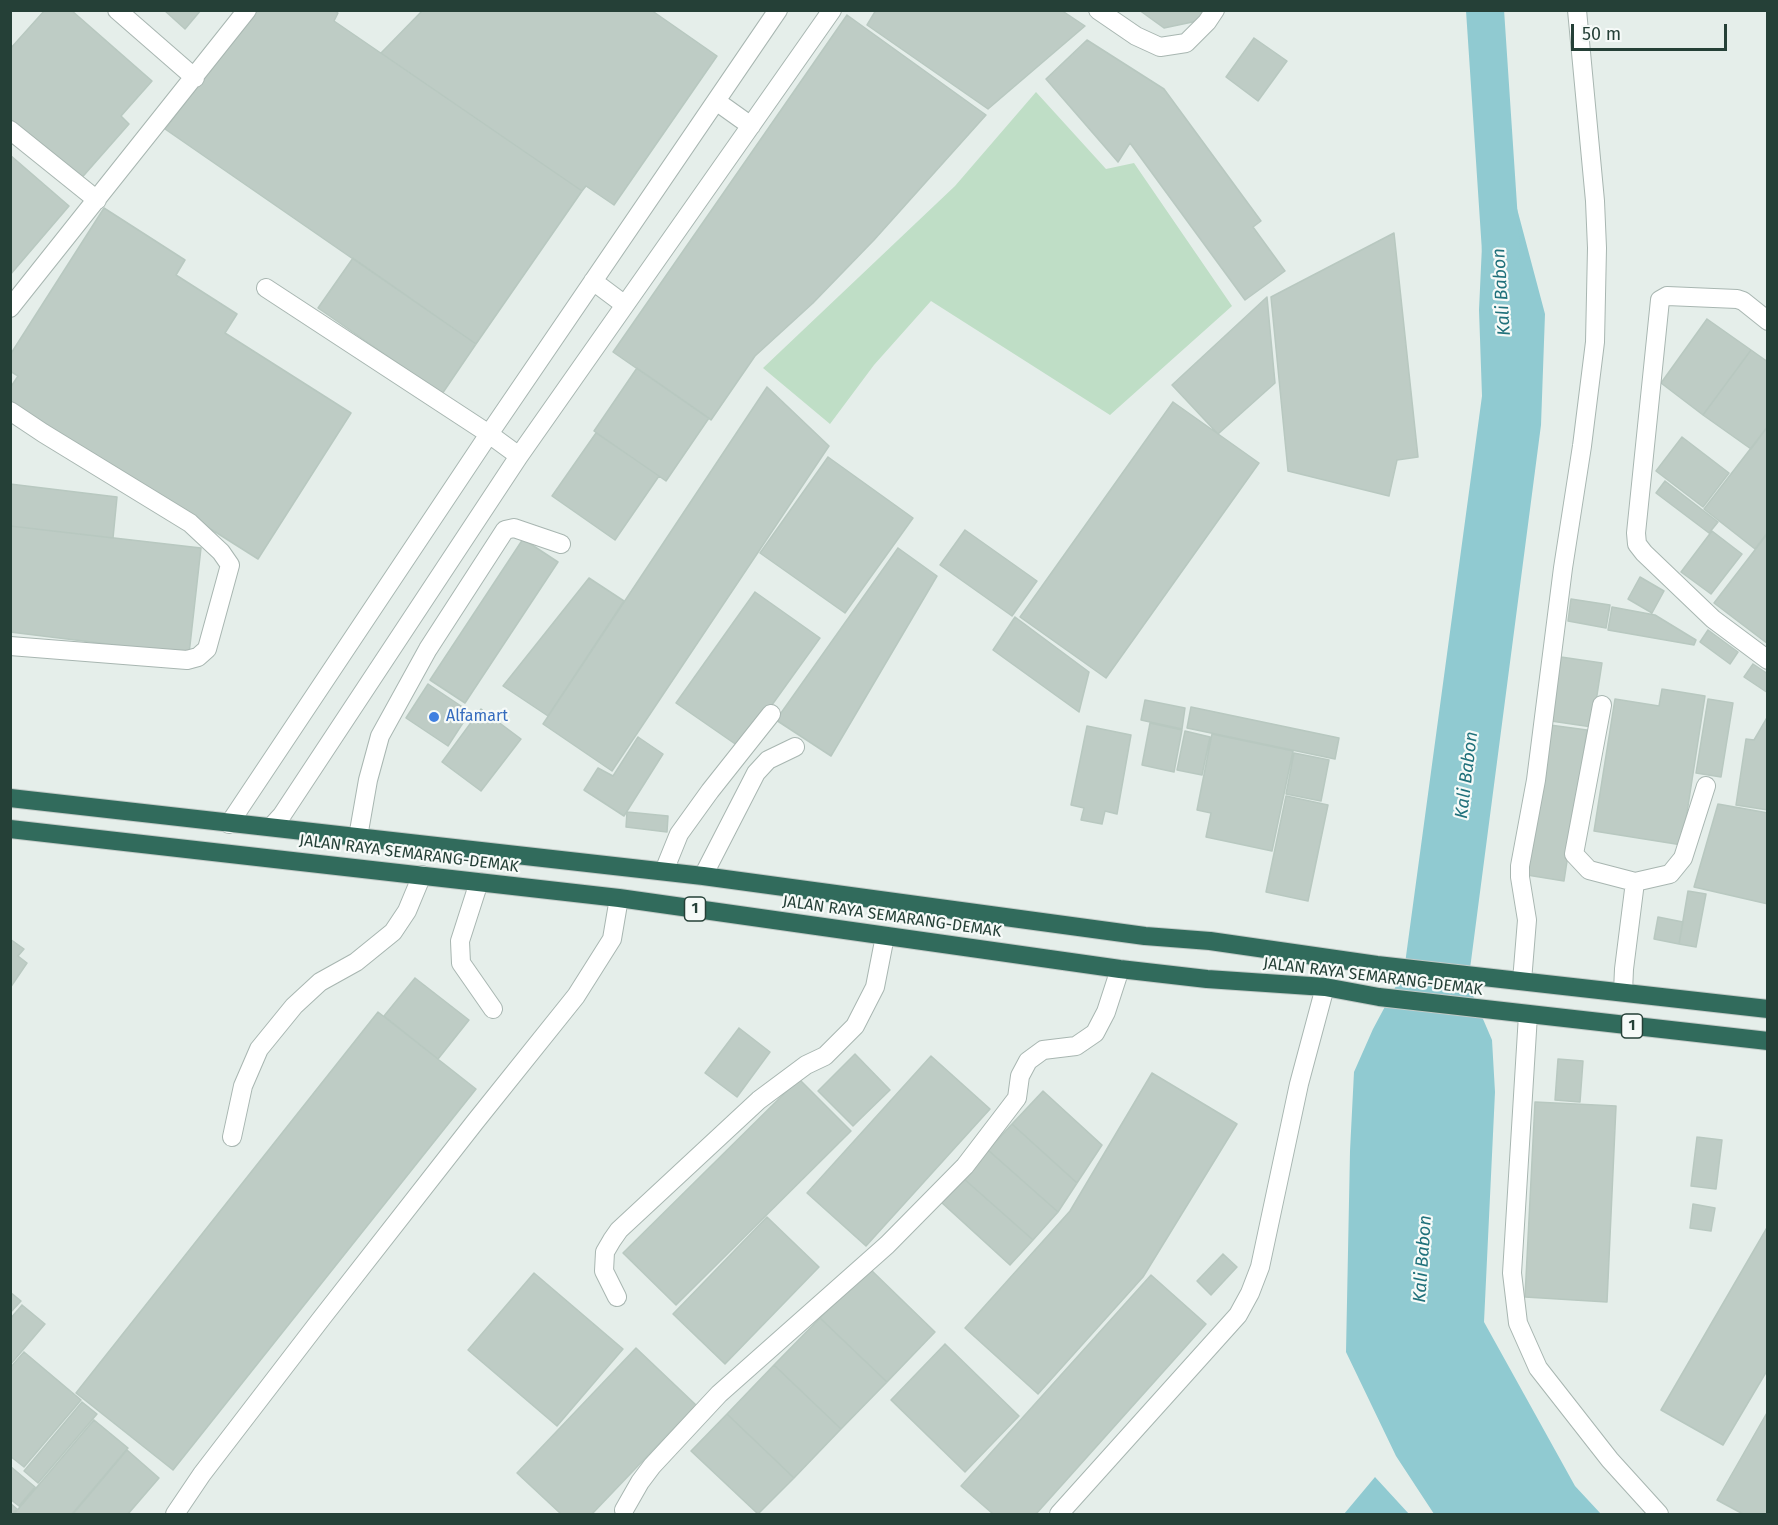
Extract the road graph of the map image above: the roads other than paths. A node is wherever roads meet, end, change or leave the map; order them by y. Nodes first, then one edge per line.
1 (117, 10) edge
2 (247, 10) edge
3 (777, 10) edge
4 (832, 10) edge
5 (1098, 10) edge
6 (1215, 10) edge
7 (1577, 10) edge
8 (195, 78) junction
9 (716, 101) junction
10 (751, 126) junction
11 (10, 130) edge
12 (97, 200) junction
13 (593, 281) junction
14 (266, 288) dead end
15 (625, 305) junction
16 (10, 308) edge
17 (1767, 321) edge
18 (10, 411) edge
19 (489, 434) junction
20 (519, 456) junction
21 (561, 544) dead end
22 (10, 646) edge
23 (1767, 660) edge
24 (1602, 705) dead end
25 (771, 714) dead end
26 (795, 747) dead end
27 (1706, 786) dead end
28 (10, 798) edge
29 (229, 824) junction
30 (270, 827) junction
31 (10, 829) edge
32 (358, 837) junction
33 (664, 871) junction
34 (422, 875) junction
35 (703, 876) junction
36 (479, 882) junction
37 (1635, 882) junction
38 (619, 898) junction
39 (885, 936) junction
40 (1120, 969) junction
41 (1522, 981) junction
42 (1325, 987) junction
43 (1623, 992) junction
44 (493, 1009) dead end
45 (1767, 1009) edge
46 (1528, 1015) junction
47 (1767, 1041) edge
48 (232, 1137) dead end
49 (617, 1297) dead end
50 (624, 1510) dead end
51 (175, 1515) edge
52 (1059, 1515) edge
53 (1659, 1515) edge

1 - 8 street
2 - 8 street
3 - 9 street
4 - 10 street
5 - 6 street
7 - 41 street
8 - 12 street
9 - 10 street
9 - 13 street
10 - 15 street
11 - 12 street
12 - 16 street
13 - 15 street
13 - 19 street
14 - 19 street
15 - 20 street
17 - 23 street
18 - 22 street
19 - 20 street
19 - 29 street
20 - 30 street
21 - 32 street
24 - 37 street
25 - 33 street
26 - 35 street
27 - 37 street
28 - 29 highway, JALAN RAYA SEMARANG-DEMAK / 1
29 - 30 highway, JALAN RAYA SEMARANG-DEMAK / 1
30 - 32 highway, JALAN RAYA SEMARANG-DEMAK / 1
31 - 34 highway, JALAN RAYA SEMARANG-DEMAK / 1
32 - 33 highway, JALAN RAYA SEMARANG-DEMAK / 1
33 - 35 highway, JALAN RAYA SEMARANG-DEMAK / 1
34 - 36 highway, JALAN RAYA SEMARANG-DEMAK / 1
34 - 48 street
35 - 41 highway, JALAN RAYA SEMARANG-DEMAK / 1
36 - 38 highway, JALAN RAYA SEMARANG-DEMAK / 1
36 - 44 street
37 - 43 street
38 - 39 highway, JALAN RAYA SEMARANG-DEMAK / 1
38 - 51 street
39 - 40 highway, JALAN RAYA SEMARANG-DEMAK / 1
39 - 49 street
40 - 42 highway, JALAN RAYA SEMARANG-DEMAK / 1
40 - 50 street
41 - 43 highway, JALAN RAYA SEMARANG-DEMAK / 1
42 - 46 highway, JALAN RAYA SEMARANG-DEMAK / 1
42 - 52 street
43 - 45 highway, JALAN RAYA SEMARANG-DEMAK / 1
46 - 47 highway, JALAN RAYA SEMARANG-DEMAK / 1
46 - 53 street

